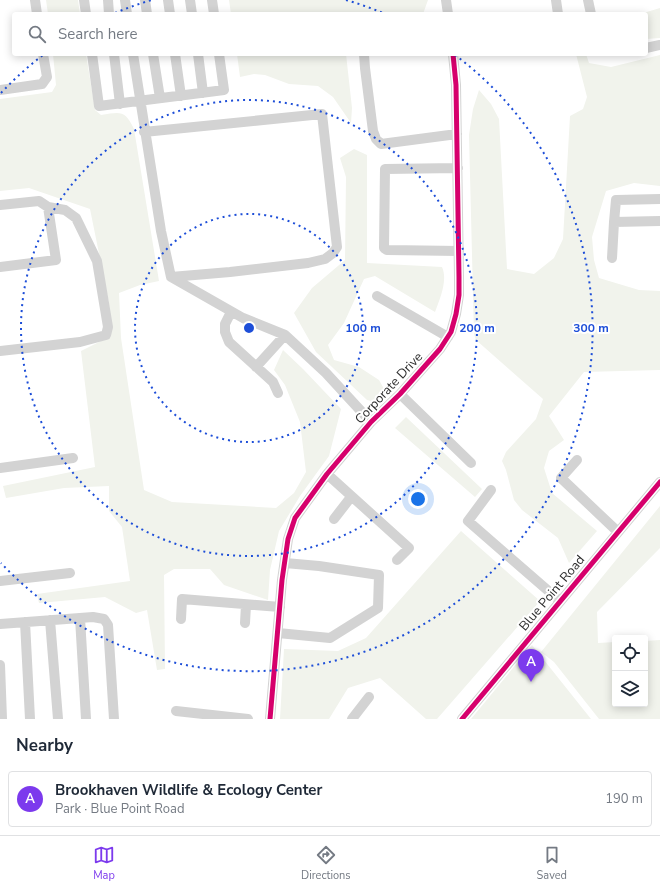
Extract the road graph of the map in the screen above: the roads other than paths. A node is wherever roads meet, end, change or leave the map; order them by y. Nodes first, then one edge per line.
1 (35, 0) edge
2 (84, 0) edge
3 (108, 0) edge
4 (125, 0) edge
5 (145, 0) edge
6 (168, 0) edge
7 (190, 0) edge
8 (212, 0) edge
9 (446, 0) edge
10 (556, 0) edge
11 (588, 0) edge
12 (37, 12) edge
13 (86, 12) edge
14 (109, 12) edge
15 (127, 12) edge
16 (147, 12) edge
17 (170, 12) edge
18 (192, 12) edge
19 (214, 12) edge
20 (448, 12) edge
21 (558, 12) edge
22 (591, 12) edge
23 (660, 45) edge
24 (648, 48) edge
25 (43, 56) edge
26 (92, 56) edge
27 (114, 56) edge
28 (133, 56) edge
29 (153, 56) edge
30 (175, 56) edge
31 (198, 56) edge
32 (219, 56) edge
33 (364, 56) edge
34 (452, 56) edge
35 (0, 90) edge
36 (203, 93) junction
37 (181, 96) junction
38 (160, 98) junction
39 (139, 101) junction
40 (120, 104) junction
41 (144, 132) junction
42 (457, 134) junction
43 (458, 168) junction
44 (660, 199) edge
45 (0, 205) edge
46 (48, 207) junction
47 (660, 221) edge
48 (614, 222) junction
49 (459, 251) junction
50 (612, 258) dead end
51 (0, 267) edge
52 (173, 278) junction
53 (176, 291) dead end
54 (377, 296) dead end
55 (231, 312) junction
56 (448, 337) junction
57 (289, 338) junction
58 (0, 351) edge
59 (256, 367) junction
60 (278, 393) dead end
61 (400, 394) junction
62 (371, 422) junction
63 (73, 458) dead end
64 (577, 460) dead end
65 (471, 463) dead end
66 (0, 468) edge
67 (327, 474) junction
68 (660, 482) edge
69 (491, 490) dead end
70 (351, 497) junction
71 (334, 519) dead end
72 (618, 532) junction
73 (397, 560) dead end
74 (285, 564) junction
75 (70, 573) dead end
76 (0, 580) edge
77 (560, 601) junction
78 (246, 605) junction
79 (280, 607) junction
80 (80, 618) junction
81 (181, 619) dead end
82 (50, 620) junction
83 (25, 622) junction
84 (244, 623) dead end
85 (0, 624) edge
86 (278, 633) junction
87 (0, 666) edge
88 (369, 697) dead end
89 (176, 711) dead end
90 (2, 719) edge
91 (30, 719) edge
92 (58, 719) edge
93 (86, 719) edge
94 (114, 719) edge
95 (248, 719) edge
96 (270, 719) edge
97 (352, 719) edge
98 (462, 719) edge

1 - 12 street
2 - 13 street
3 - 14 street
4 - 15 street
5 - 16 street
6 - 17 street
7 - 18 street
8 - 19 street
9 - 20 street
10 - 21 street
11 - 22 street
23 - 24 street
25 - 35 street
26 - 40 street
27 - 40 street
28 - 39 street
29 - 38 street
30 - 37 street
31 - 36 street
32 - 36 street
33 - 42 street
34 - 42 street, Corporate Drive
36 - 37 street
37 - 38 street
38 - 39 street
39 - 40 street
39 - 41 street
41 - 52 street
41 - 52 street
42 - 43 street, Corporate Drive
43 - 49 street, Corporate Drive
43 - 49 street
44 - 48 street
45 - 46 street
46 - 51 street
46 - 58 street
47 - 48 street
48 - 50 street
49 - 56 street, Corporate Drive
52 - 53 street
52 - 55 street
54 - 56 street
55 - 57 street
55 - 59 street
56 - 61 street, Corporate Drive
57 - 59 street
57 - 62 street
59 - 60 street
61 - 62 street, Corporate Drive
61 - 65 street
62 - 67 street, Corporate Drive
63 - 66 street
64 - 72 street
67 - 70 street
67 - 74 street, Corporate Drive
68 - 72 street, Blue Point Road
69 - 77 street
70 - 71 street
70 - 73 street
72 - 77 street, Blue Point Road
74 - 79 street, Corporate Drive
74 - 86 street
75 - 76 street
77 - 98 street, Blue Point Road
78 - 79 street
78 - 81 street
78 - 84 street
79 - 86 street, Corporate Drive
80 - 82 street
80 - 93 street
80 - 94 street
82 - 83 street
82 - 92 street
83 - 85 street
83 - 91 street
86 - 96 street, Corporate Drive
87 - 90 street
88 - 97 street
89 - 95 street

